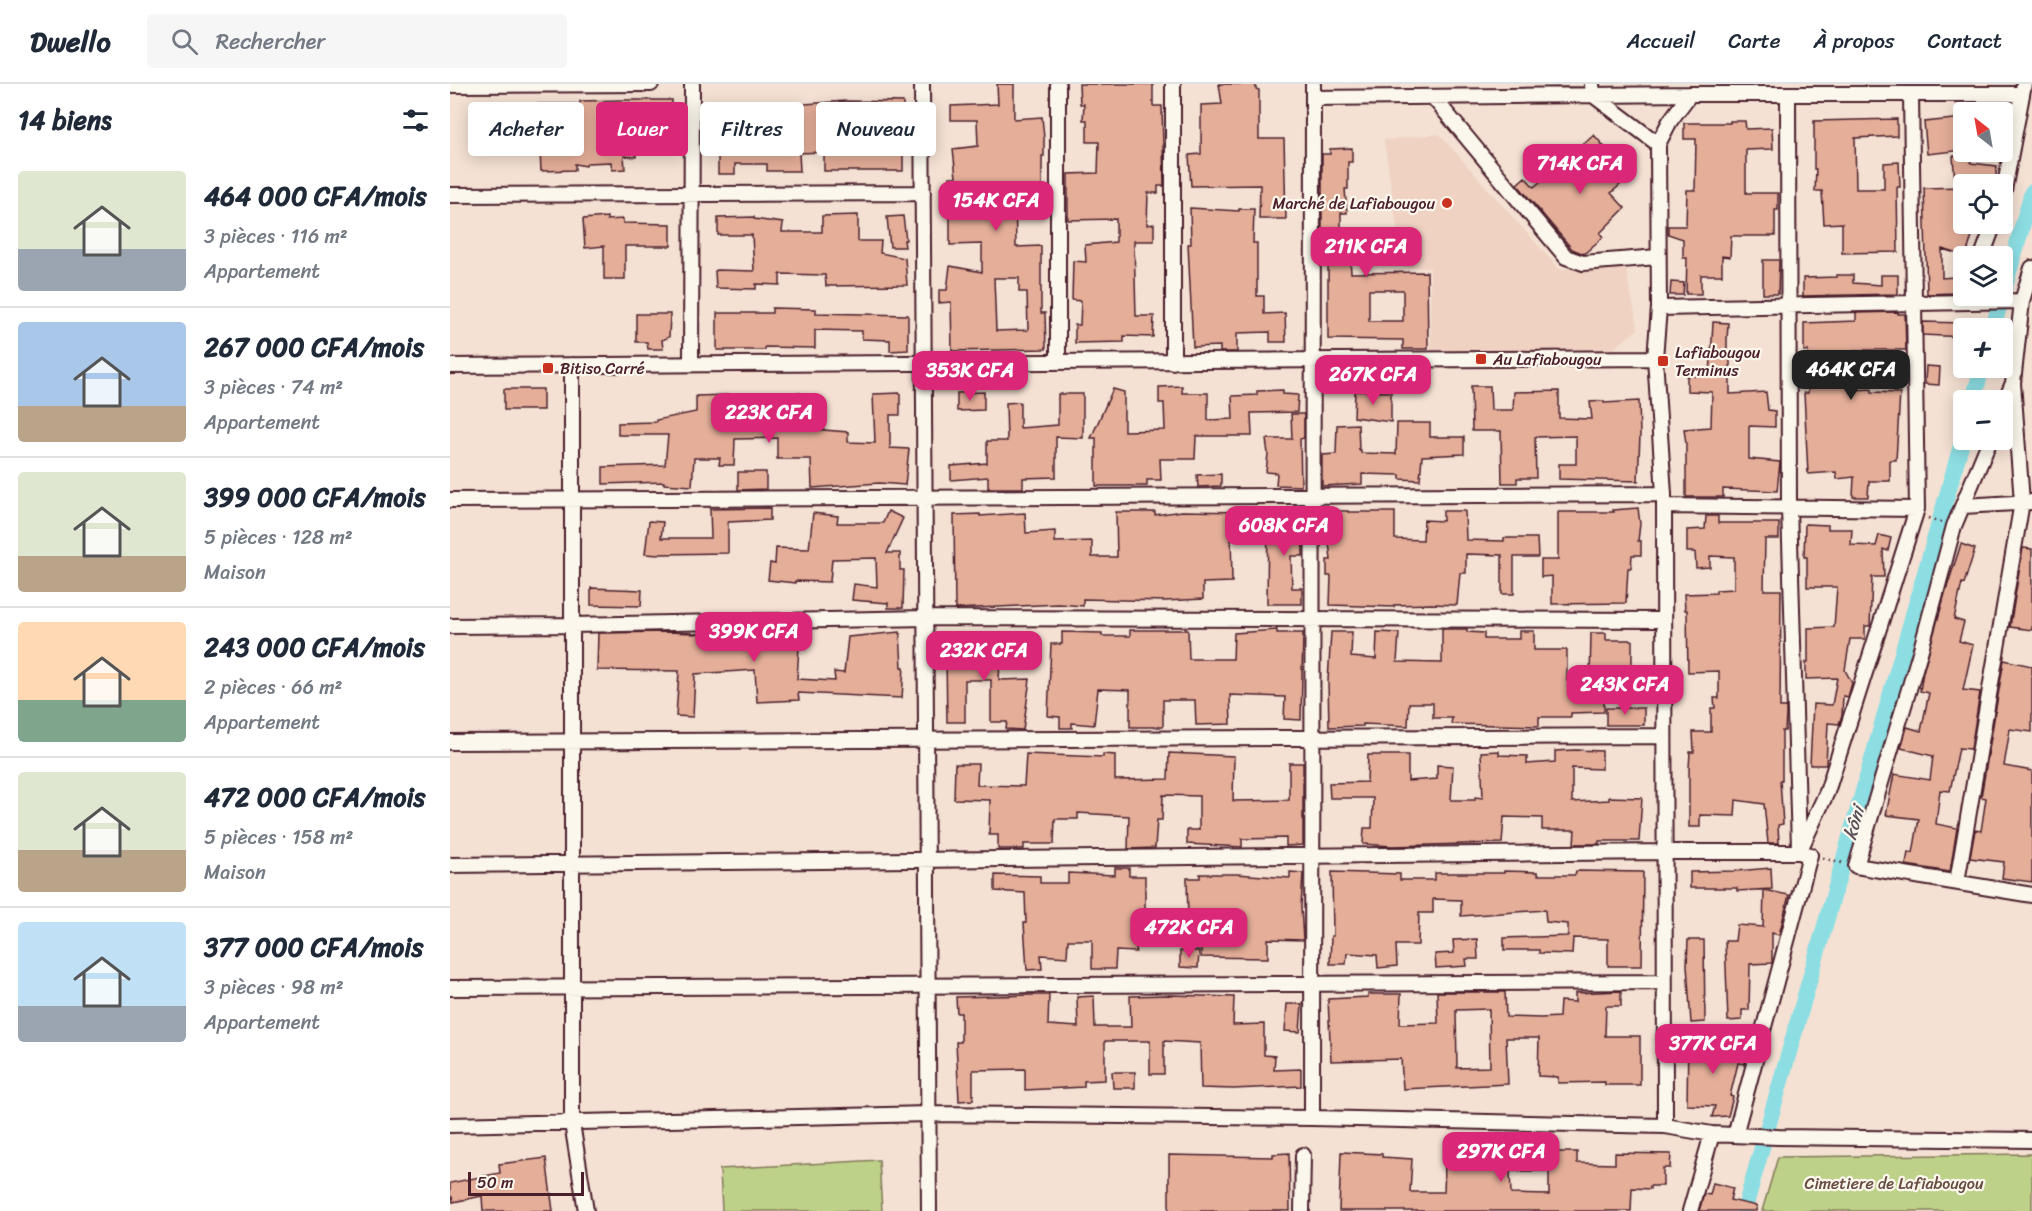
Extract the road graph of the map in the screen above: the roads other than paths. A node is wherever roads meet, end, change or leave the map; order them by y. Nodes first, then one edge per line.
1 (651, 84) edge
2 (692, 84) edge
3 (922, 84) edge
4 (1058, 84) edge
5 (1173, 84) edge
6 (450, 85) edge
7 (1592, 89) edge
8 (2023, 89) edge
9 (1820, 90) edge
10 (1313, 91) edge
11 (1690, 94) junction
12 (1788, 95) junction
13 (1911, 95) junction
14 (1433, 97) junction
15 (1658, 144) junction
16 (2007, 174) edge
17 (923, 193) junction
18 (692, 194) junction
19 (450, 195) edge
20 (1658, 257) junction
21 (2032, 268) edge
22 (1953, 300) edge
23 (2013, 302) edge
24 (2017, 302) junction
25 (1914, 303) junction
26 (1789, 306) junction
27 (1659, 308) junction
28 (1655, 358) junction
29 (1312, 361) junction
30 (1058, 362) junction
31 (1173, 362) junction
32 (924, 363) junction
33 (691, 364) junction
34 (572, 365) junction
35 (450, 366) edge
36 (2013, 383) junction
37 (2010, 390) edge
38 (1986, 450) edge
39 (1312, 496) junction
40 (925, 498) junction
41 (450, 500) edge
42 (572, 500) junction
43 (1664, 500) junction
44 (2027, 502) edge
45 (1963, 506) junction
46 (1789, 507) junction
47 (1917, 509) junction
48 (926, 618) junction
49 (1312, 618) junction
50 (1665, 620) junction
51 (572, 625) junction
52 (450, 626) edge
53 (1664, 736) junction
54 (1312, 738) junction
55 (926, 740) junction
56 (572, 741) junction
57 (450, 742) edge
58 (1664, 852) junction
59 (1799, 852) junction
60 (1312, 855) junction
61 (927, 859) junction
62 (572, 863) junction
63 (450, 865) edge
64 (1957, 882) junction
65 (2032, 895) edge
66 (1664, 982) junction
67 (1312, 983) junction
68 (928, 985) junction
69 (572, 987) junction
70 (450, 988) edge
71 (929, 1114) junction
72 (1312, 1118) junction
73 (572, 1123) junction
74 (450, 1125) edge
75 (1665, 1126) junction
76 (1713, 1134) junction
77 (1735, 1135) junction
78 (2032, 1140) edge
79 (1303, 1155) dead end
80 (586, 1211) edge
81 (929, 1211) edge
82 (1302, 1211) edge
83 (1690, 1211) edge

1 - 6 street
2 - 18 street
3 - 17 street
4 - 30 street
5 - 31 street
7 - 11 street
7 - 14 street
7 - 15 street
8 - 13 street
8 - 16 street
9 - 12 street
9 - 13 street
10 - 14 street
10 - 29 street
11 - 12 street
11 - 15 street
12 - 26 street
13 - 25 street
14 - 20 street
15 - 20 street
17 - 18 street
17 - 32 street
18 - 19 street
18 - 33 street
20 - 27 street
21 - 24 street
22 - 25 street
23 - 24 street
24 - 36 street
25 - 26 street
25 - 47 street
26 - 27 street
26 - 46 street
27 - 28 street
28 - 29 street
28 - 43 street
29 - 31 street
29 - 39 street
30 - 31 street
30 - 32 street
32 - 33 street
32 - 40 street
33 - 34 street
34 - 35 street
34 - 42 street
36 - 37 street
36 - 44 street
38 - 45 street
39 - 40 street
39 - 43 street
39 - 49 street
40 - 42 street
40 - 48 street
41 - 42 street
42 - 51 street
43 - 46 street
43 - 50 street
44 - 45 street
44 - 64 street
45 - 64 street
46 - 47 street
46 - 59 street
47 - 59 street
48 - 49 street
48 - 51 street
48 - 55 street
49 - 50 street
49 - 54 street
50 - 53 street
51 - 52 street
51 - 56 street
53 - 54 street
53 - 58 street
54 - 55 street
54 - 60 street
55 - 56 street
55 - 61 street
56 - 57 street
56 - 62 street
58 - 59 street
58 - 60 street
58 - 66 street
59 - 77 street
60 - 61 street
60 - 67 street
61 - 62 street
61 - 68 street
62 - 63 street
62 - 69 street
64 - 65 street
66 - 67 street
66 - 75 street
67 - 68 street
67 - 72 street
68 - 69 street
68 - 71 street
69 - 70 street
69 - 73 street
71 - 72 street
71 - 73 street
71 - 81 street
72 - 75 street
73 - 74 street
73 - 80 street
75 - 76 street
76 - 77 street
76 - 83 street
77 - 78 street
79 - 82 street

